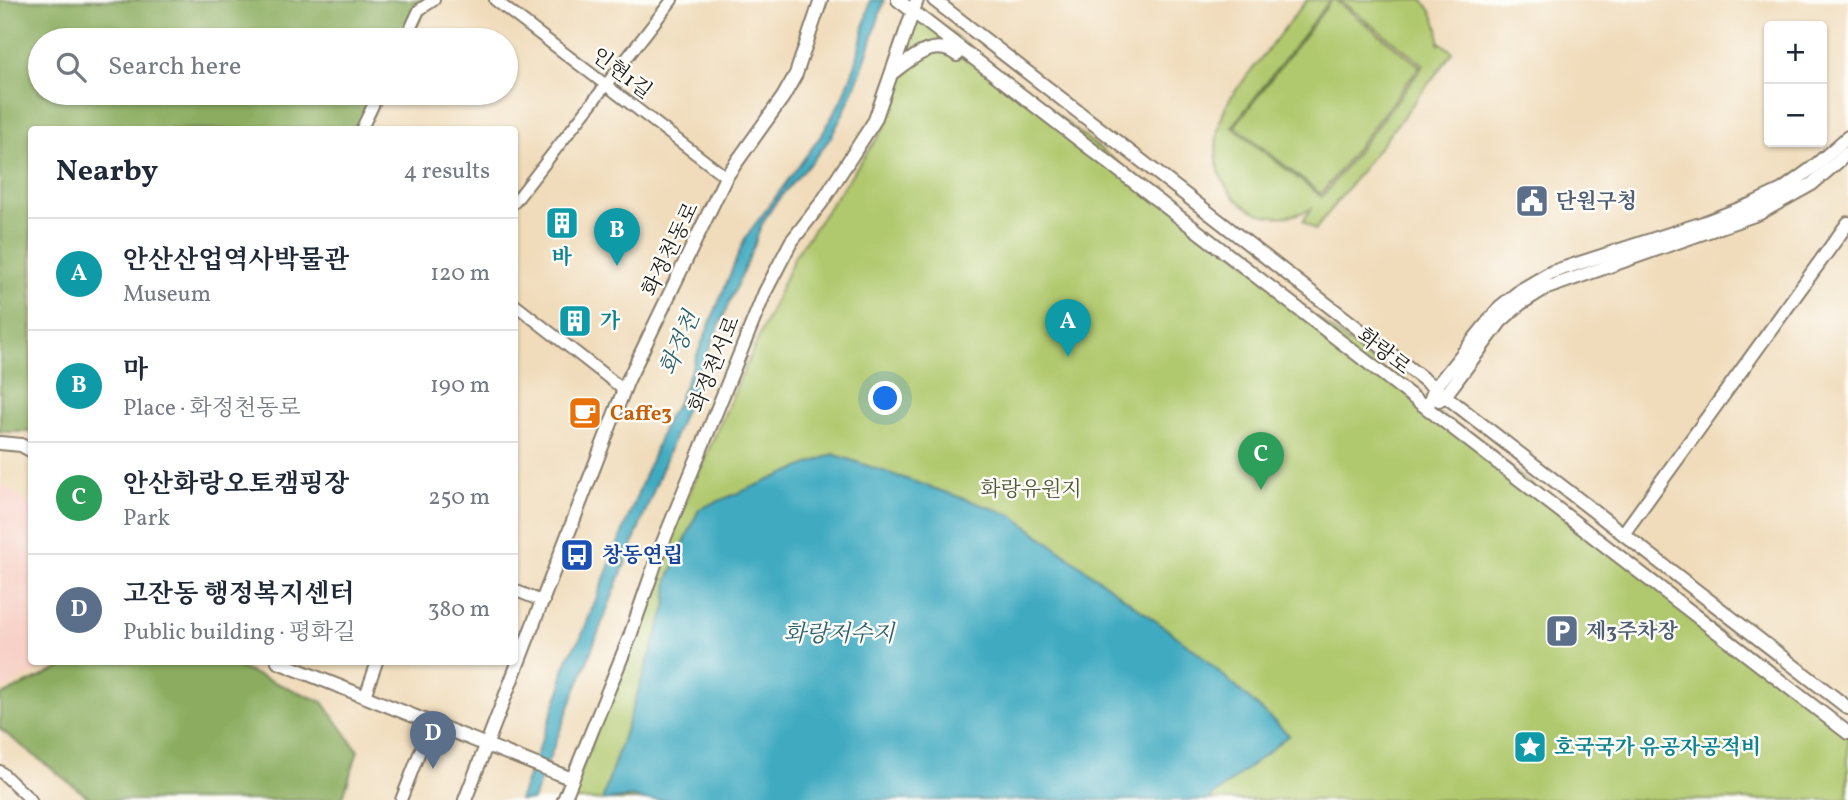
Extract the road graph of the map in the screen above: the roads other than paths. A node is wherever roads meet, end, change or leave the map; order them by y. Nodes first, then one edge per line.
1 (434, 0) edge
2 (495, 0) edge
3 (672, 0) edge
4 (821, 0) edge
5 (898, 0) edge
6 (934, 0) edge
7 (915, 6) edge
8 (411, 28) edge
9 (989, 71) junction
10 (891, 74) junction
11 (606, 85) junction
12 (373, 105) edge
13 (363, 126) edge
14 (1848, 137) edge
15 (1848, 153) edge
16 (726, 177) junction
17 (518, 198) edge
18 (1848, 223) edge
19 (518, 307) edge
20 (624, 390) junction
21 (1440, 392) junction
22 (1427, 408) junction
23 (0, 443) edge
24 (28, 449) edge
25 (1623, 534) junction
26 (518, 592) edge
27 (544, 602) junction
28 (286, 665) edge
29 (376, 665) edge
30 (365, 696) junction
31 (1848, 708) edge
32 (431, 723) junction
33 (1848, 733) edge
34 (486, 744) junction
35 (0, 771) edge
36 (567, 777) junction
37 (30, 800) edge
38 (401, 800) edge
39 (465, 800) edge
40 (564, 800) edge

1 - 8 street
2 - 11 street, 인현1길
3 - 11 street
4 - 16 street, 화정천동로
5 - 7 street, 화랑로
6 - 21 street, 화랑로
7 - 9 street, 화랑로
7 - 10 street, 화정천서로
9 - 10 street
9 - 22 street, 화랑로
10 - 36 street, 화정천서로
11 - 16 street, 인현1길
11 - 17 street
12 - 13 street
14 - 21 street
15 - 21 street
16 - 20 street, 화정천동로
18 - 25 street
19 - 20 street
20 - 27 street, 화정천동로
21 - 22 street
21 - 25 street, 화랑로
22 - 33 street, 화랑로
23 - 24 street
25 - 31 street, 화랑로
26 - 27 street
27 - 34 street, 화정천동로
28 - 30 street
29 - 30 street
30 - 32 street
32 - 34 street
32 - 38 street
34 - 36 street
34 - 39 street, 화정천동로
35 - 37 street
36 - 40 street, 화정천서로

